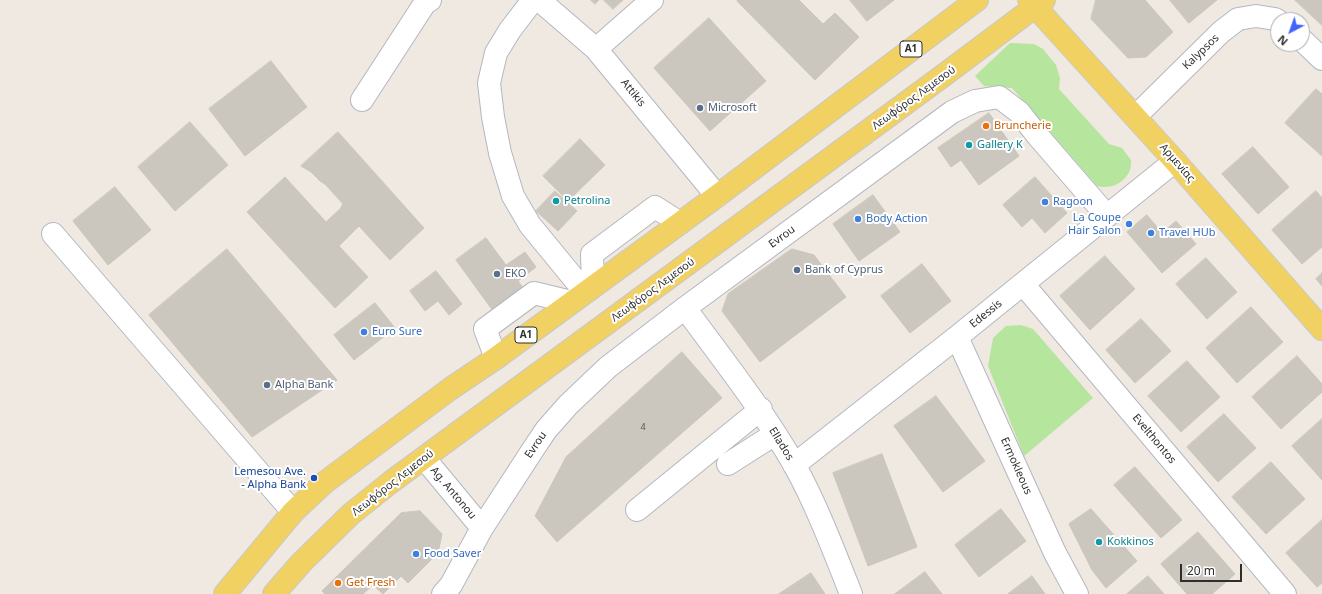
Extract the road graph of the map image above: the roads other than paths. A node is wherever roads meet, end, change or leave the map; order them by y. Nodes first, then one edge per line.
1 (430, 0) edge
2 (534, 0) edge
3 (539, 0) edge
4 (652, 0) edge
5 (976, 0) edge
6 (1036, 3) edge
7 (1270, 18) edge
8 (1310, 48) edge
9 (596, 49) junction
10 (1322, 59) edge
11 (362, 100) dead end
12 (1136, 116) junction
13 (1176, 160) junction
14 (717, 196) junction
15 (1107, 216) junction
16 (53, 234) dead end
17 (1023, 284) junction
18 (583, 293) junction
19 (685, 308) junction
20 (1322, 329) edge
21 (957, 337) junction
22 (496, 358) junction
23 (760, 409) junction
24 (775, 434) junction
25 (424, 458) junction
26 (728, 464) dead end
27 (794, 465) junction
28 (637, 510) dead end
29 (293, 512) junction
30 (482, 528) junction
31 (449, 591) edge
32 (225, 594) edge
33 (274, 594) edge
34 (851, 594) edge
35 (1077, 594) edge
36 (1285, 594) edge

1 - 11 street
2 - 18 street
3 - 9 street, Attikis
4 - 9 street
5 - 14 main road, A1
6 - 12 main road, Αρμενίας
6 - 25 main road, Λεωφόρος Λεμεσού
7 - 12 street, Kalypsos
8 - 10 street
9 - 14 street, Attikis
12 - 13 main road, Αρμενίας
13 - 15 street, Edessis
13 - 20 main road, Αρμενίας
14 - 18 main road, A1
15 - 17 street, Edessis
15 - 19 street, Evrou
16 - 29 street
17 - 21 street, Edessis
17 - 36 street, Evelthontos
18 - 22 main road, A1
18 - 22 street
19 - 23 street, Ellados
19 - 30 street, Evrou
21 - 27 street, Edessis
21 - 35 street, Ermokleous
22 - 29 main road, A1
23 - 24 street, Ellados
23 - 28 street
24 - 26 street
24 - 27 street, Ellados
25 - 30 street, Ag. Antonou
25 - 33 main road, Λεωφόρος Λεμεσού
27 - 34 street, Ellados
29 - 32 main road, A1
30 - 31 street, Evrou

